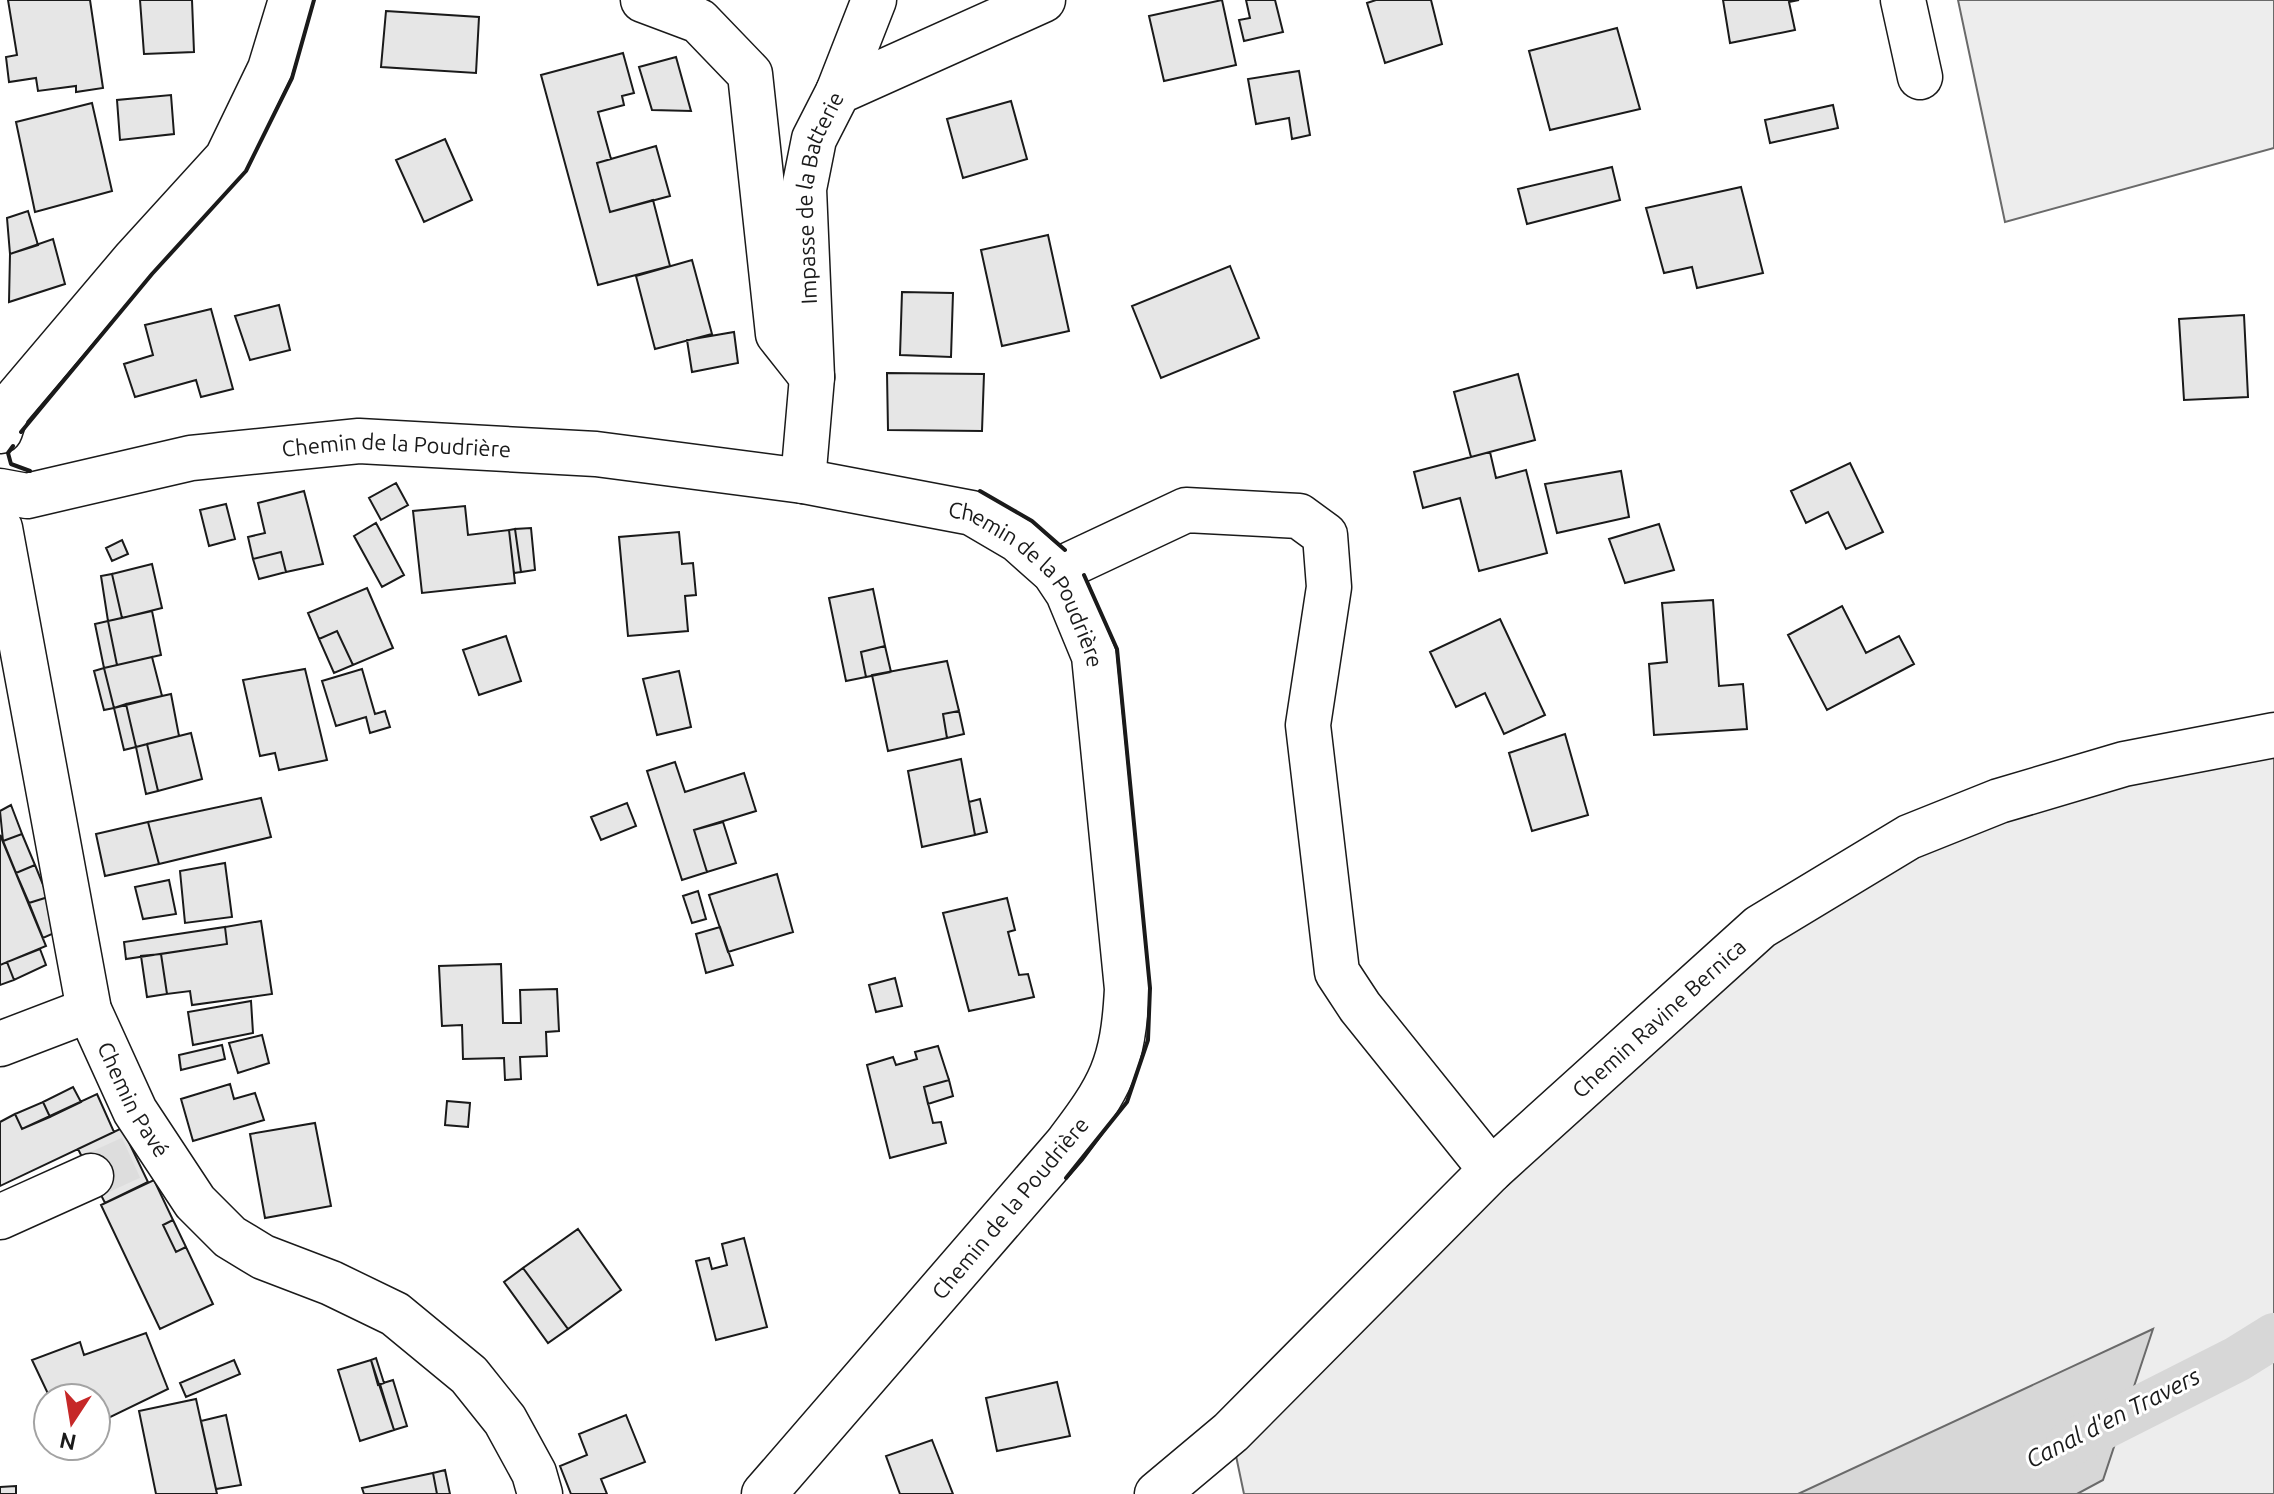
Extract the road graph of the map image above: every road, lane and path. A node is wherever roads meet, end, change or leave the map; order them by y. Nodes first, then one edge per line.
1 (291, 0) edge
2 (643, 0) edge
3 (874, 0) edge
4 (1043, 0) edge
5 (1903, 0) edge
6 (1920, 77) dead end
7 (838, 92) junction
8 (812, 377) junction
9 (0, 431) edge
10 (803, 481) junction
11 (0, 491) edge
12 (0, 528) edge
13 (1054, 572) junction
14 (2274, 735) edge
15 (89, 1010) junction
16 (0, 1044) edge
17 (1491, 1170) junction
18 (91, 1176) tunnel mouth
19 (0, 1217) edge
20 (540, 1494) edge
21 (764, 1494) edge
22 (1157, 1494) edge

1 - 9 street
2 - 8 street
3 - 7 street
4 - 7 street, Impasse de la Batterie
5 - 6 street
7 - 8 street, Impasse de la Batterie
8 - 10 street, Impasse de la Batterie
10 - 11 street, Chemin de la Poudrière
10 - 13 street, Chemin de la Poudrière
12 - 15 street, Chemin Pavé
13 - 17 street
13 - 21 street, Chemin de la Poudrière
14 - 17 street, Chemin Ravine Bernica
15 - 16 street
15 - 20 street, Chemin Pavé
17 - 22 street, Chemin Ravine Bernica
18 - 19 street

